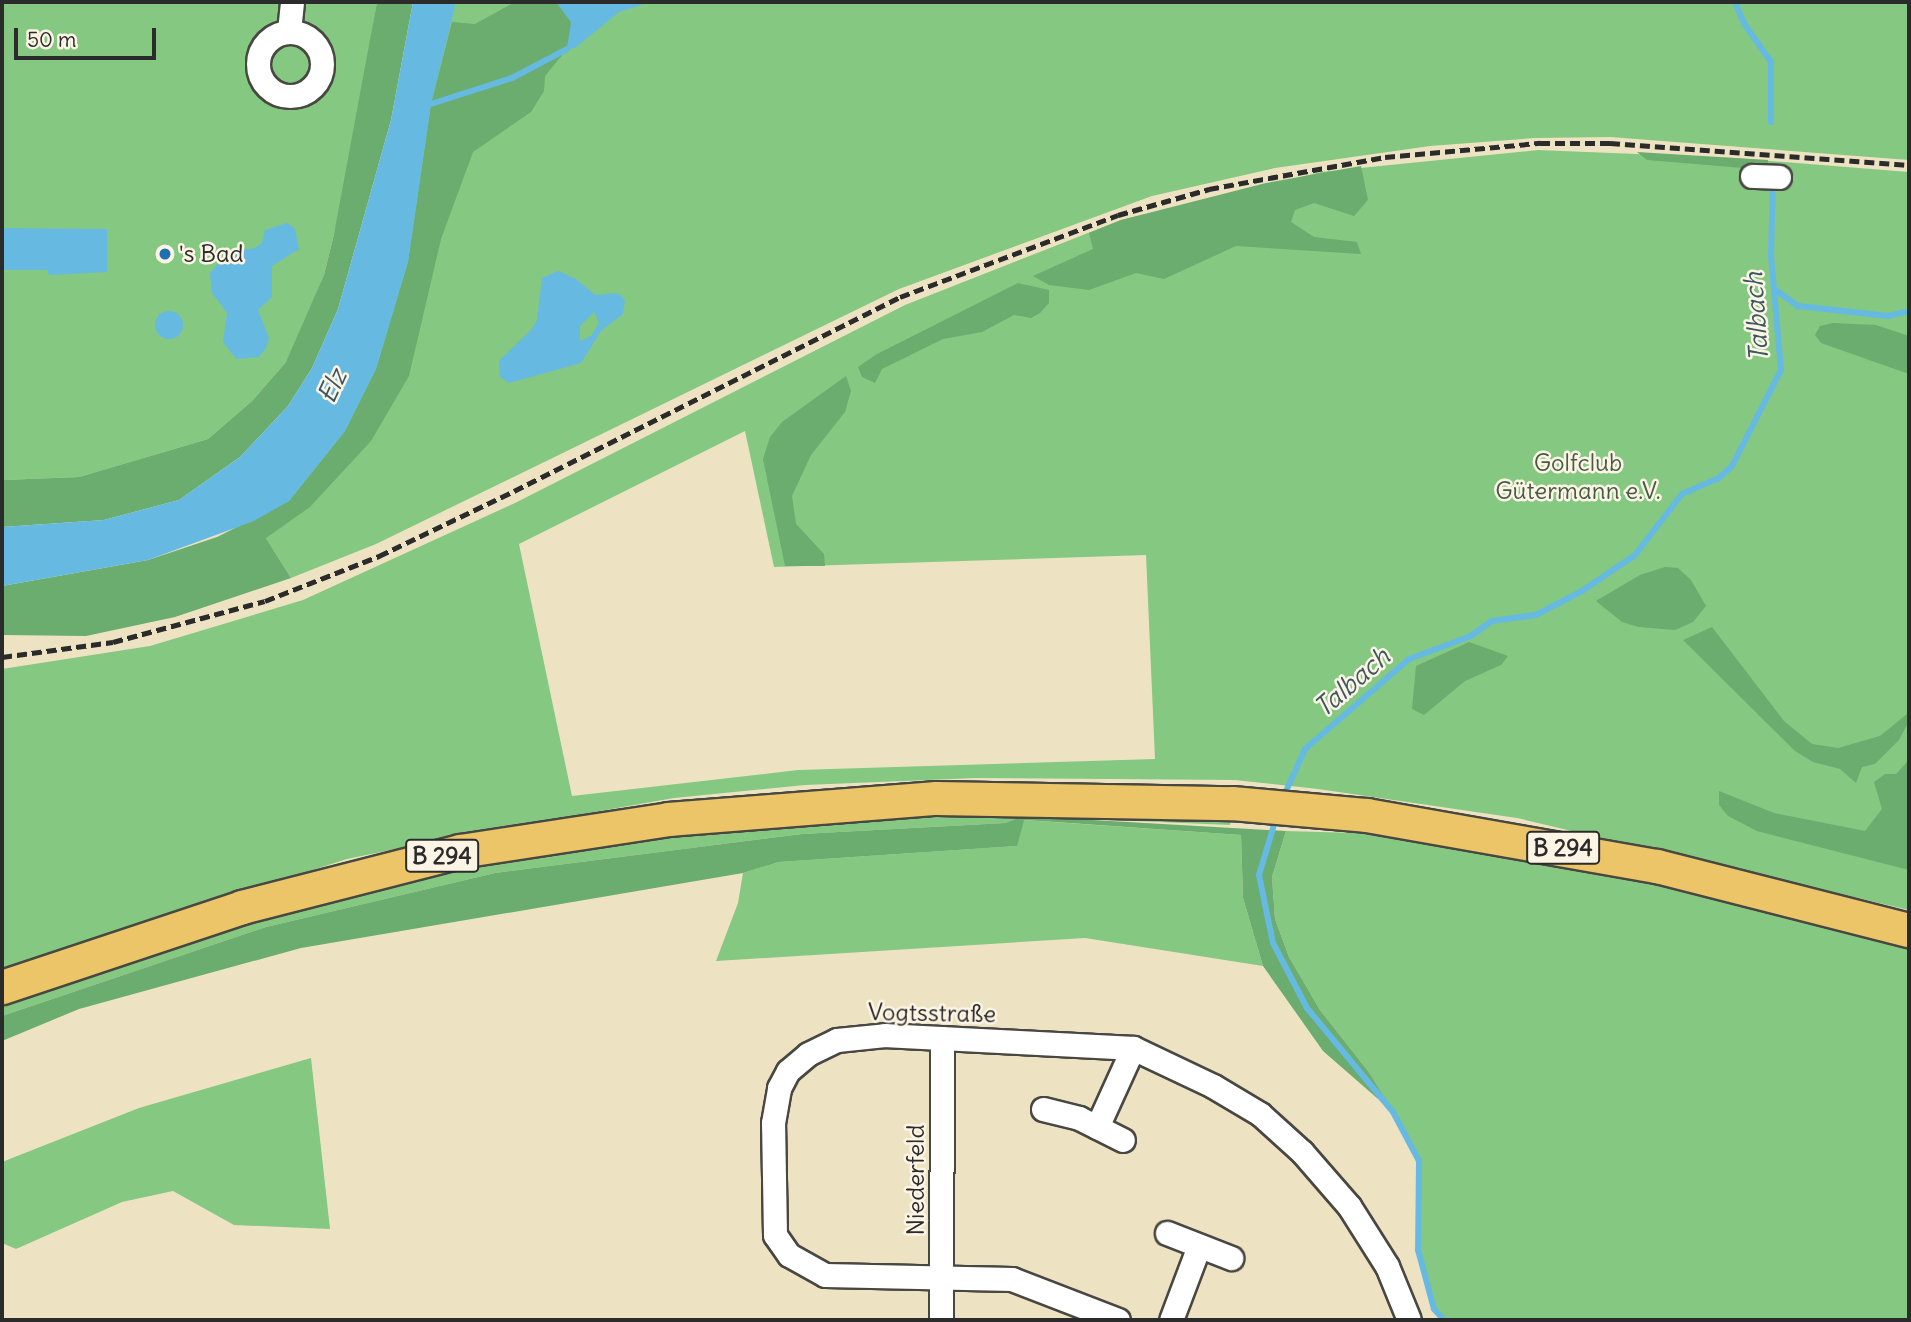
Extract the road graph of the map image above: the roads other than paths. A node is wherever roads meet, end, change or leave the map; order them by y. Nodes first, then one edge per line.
1 (292, 2) edge
2 (289, 32) junction
3 (1909, 930) edge
4 (2, 987) edge
5 (942, 1038) junction
6 (1133, 1048) junction
7 (1043, 1108) dead end
8 (1097, 1127) junction
9 (1123, 1140) dead end
10 (1167, 1233) dead end
11 (1199, 1246) junction
12 (1231, 1258) dead end
13 (943, 1278) junction
14 (941, 1320) edge
15 (1118, 1320) edge
16 (1171, 1320) edge
17 (1409, 1320) edge

1 - 2 street
2 - 2 street
3 - 4 highway, B 294
5 - 6 street, Vogtsstraße
5 - 13 street, Niederfeld
5 - 13 street, Vogtsstraße
6 - 8 street
6 - 17 street, Vogtsstraße
7 - 8 street
8 - 9 street
10 - 11 street
11 - 12 street
11 - 16 street
13 - 14 street, Niederfeld
13 - 15 street

